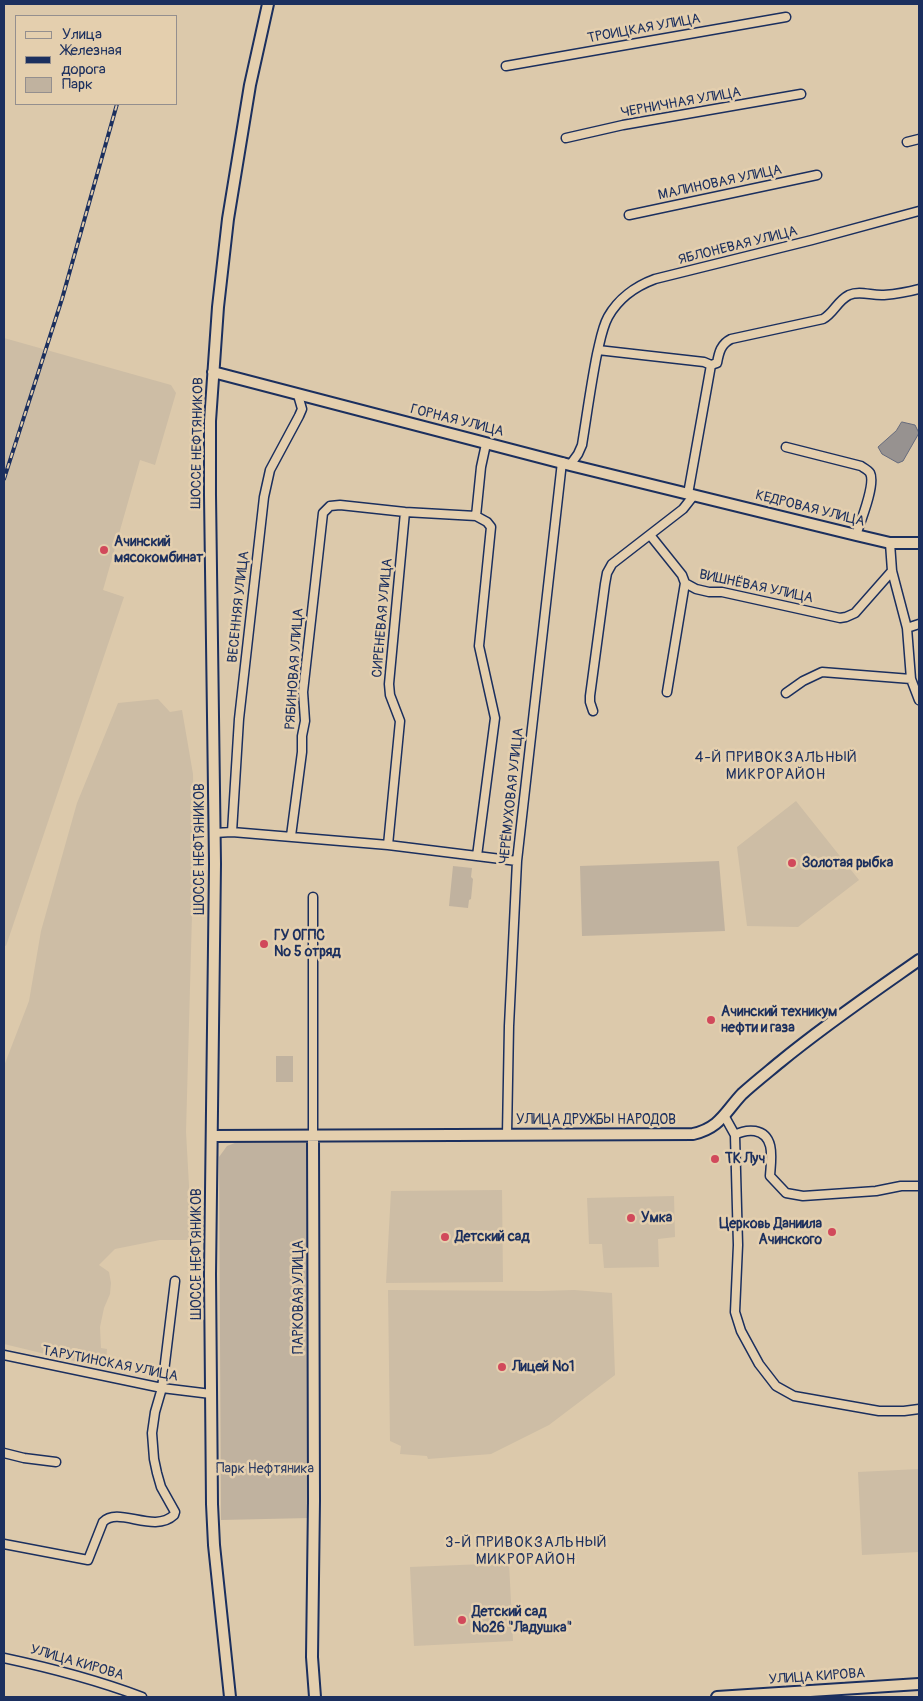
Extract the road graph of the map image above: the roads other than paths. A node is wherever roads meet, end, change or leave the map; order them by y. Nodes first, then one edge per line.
1 (268, 4) edge
2 (786, 17) dead end
3 (506, 66) dead end
4 (801, 94) dead end
5 (566, 138) dead end
6 (919, 139) edge
7 (907, 142) dead end
8 (817, 175) dead end
9 (919, 211) edge
10 (629, 215) dead end
11 (919, 289) edge
12 (598, 350) junction
13 (711, 365) junction
14 (213, 372) junction
15 (298, 394) junction
16 (486, 444) junction
17 (786, 447) dead end
18 (566, 464) junction
19 (691, 494) junction
20 (406, 512) junction
21 (476, 516) junction
22 (650, 535) junction
23 (856, 535) junction
24 (919, 542) edge
25 (890, 543) junction
26 (892, 571) junction
27 (685, 583) junction
28 (919, 624) edge
29 (907, 628) junction
30 (911, 679) junction
31 (667, 692) dead end
32 (786, 693) dead end
33 (919, 700) edge
34 (592, 710) dead end
35 (232, 832) junction
36 (214, 833) junction
37 (291, 836) junction
38 (388, 845) junction
39 (477, 856) junction
40 (517, 861) junction
41 (313, 897) dead end
42 (919, 960) edge
43 (725, 1117) junction
44 (507, 1134) junction
45 (735, 1135) junction
46 (212, 1136) junction
47 (313, 1136) junction
48 (919, 1186) edge
49 (175, 1281) dead end
50 (4, 1355) edge
51 (162, 1388) junction
52 (211, 1394) junction
53 (919, 1409) edge
54 (4, 1453) edge
55 (56, 1462) dead end
56 (4, 1544) edge
57 (4, 1658) edge
58 (919, 1684) edge
59 (142, 1697) edge
60 (230, 1697) edge
61 (315, 1697) edge
62 (717, 1697) edge

1 - 14 street, ШОССЕ НЕФТЯНИКОВ
2 - 3 street, ТРОИЦКАЯ УЛИЦА
4 - 5 street, ЧЕРНИЧНАЯ УЛИЦА
6 - 7 street
8 - 10 street, МАЛИНОВАЯ УЛИЦА
9 - 12 street, ЯБЛОНЕВАЯ УЛИЦА
11 - 13 street
12 - 13 street
12 - 18 street, ЧЕРЁМУХОВАЯ УЛИЦА
13 - 19 street
14 - 15 street, ГОРНАЯ УЛИЦА
14 - 36 street, ШОССЕ НЕФТЯНИКОВ
15 - 16 street, ГОРНАЯ УЛИЦА
15 - 35 street, ВЕСЕННЯЯ УЛИЦА
16 - 18 street, ГОРНАЯ УЛИЦА
16 - 21 street
17 - 23 street
18 - 19 street, ГОРНАЯ УЛИЦА
18 - 40 street, ЧЕРЁМУХОВАЯ УЛИЦА
19 - 22 street
19 - 23 street, КЕДРОВАЯ УЛИЦА
20 - 21 street
20 - 37 street, РЯБИНОВАЯ УЛИЦА
20 - 38 street, СИРЕНЕВАЯ УЛИЦА
21 - 39 street
22 - 27 street, ВИШНЁВАЯ УЛИЦА
22 - 34 street
23 - 25 street, КЕДРОВАЯ УЛИЦА
24 - 25 street, КЕДРОВАЯ УЛИЦА
25 - 26 street
26 - 27 street, ВИШНЁВАЯ УЛИЦА
26 - 29 street
27 - 31 street
28 - 29 street
29 - 30 street
30 - 32 street
30 - 33 street
35 - 36 street
35 - 37 street
36 - 46 street, ШОССЕ НЕФТЯНИКОВ
37 - 38 street
38 - 39 street
39 - 40 street
40 - 44 street, ЧЕРЁМУХОВАЯ УЛИЦА
41 - 47 street, ПАРКОВАЯ УЛИЦА
42 - 43 street, УЛИЦА ДРУЖБЫ НАРОДОВ
43 - 44 street, УЛИЦА ДРУЖБЫ НАРОДОВ
43 - 45 street
44 - 47 street, УЛИЦА ДРУЖБЫ НАРОДОВ
45 - 48 street
45 - 53 street
46 - 47 street, УЛИЦА ДРУЖБЫ НАРОДОВ
46 - 52 street, ШОССЕ НЕФТЯНИКОВ
47 - 61 street, ПАРКОВАЯ УЛИЦА
49 - 51 street
50 - 51 street, ТАРУТИНСКАЯ УЛИЦА
51 - 52 street, ТАРУТИНСКАЯ УЛИЦА
51 - 56 street
52 - 60 street, ШОССЕ НЕФТЯНИКОВ
54 - 55 street
57 - 59 street, УЛИЦА КИРОВА
58 - 62 street, УЛИЦА КИРОВА

